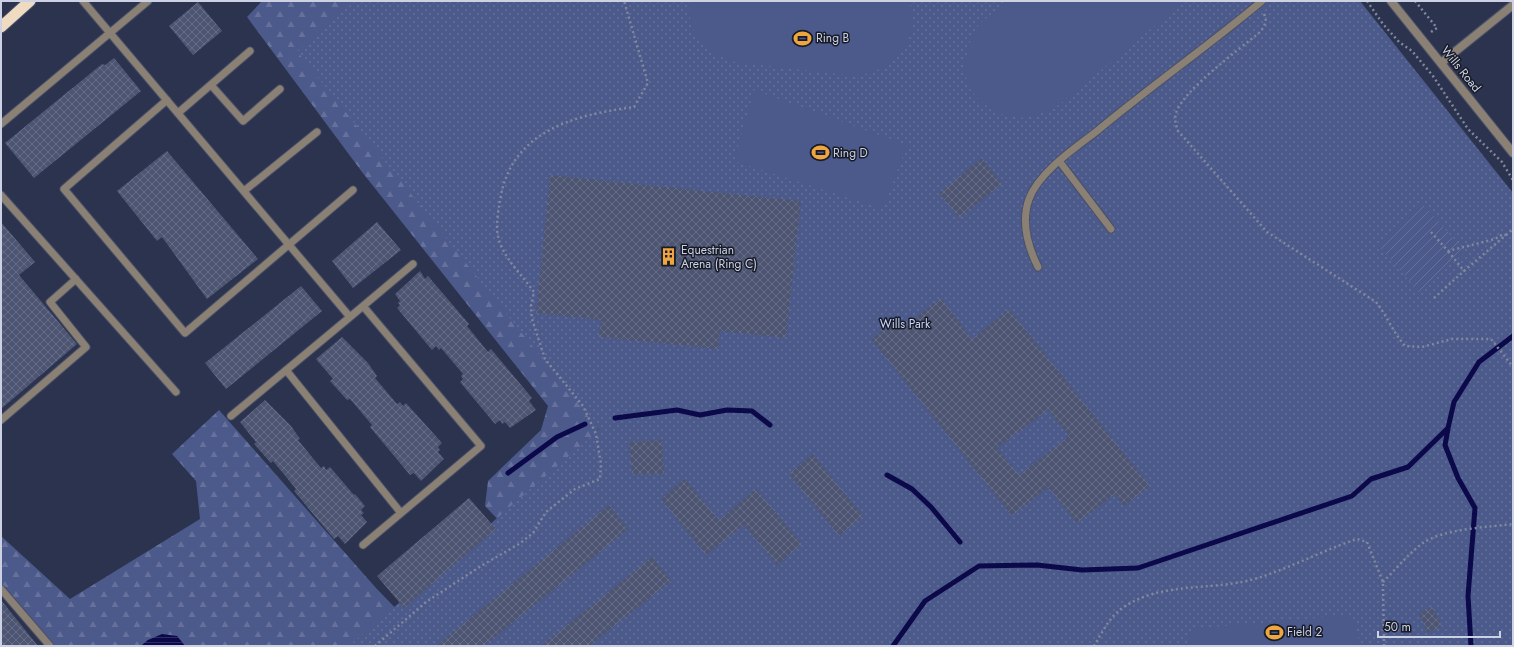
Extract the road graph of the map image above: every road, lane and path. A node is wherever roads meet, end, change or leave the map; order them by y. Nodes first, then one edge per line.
1 (30, 1) edge
2 (83, 1) edge
3 (148, 1) edge
4 (624, 1) edge
5 (1367, 1) edge
6 (1391, 1) edge
7 (1260, 2) edge
8 (1513, 5) edge
9 (1, 27) edge
10 (110, 33) junction
11 (250, 51) dead end
12 (1441, 64) junction
13 (211, 85) junction
14 (280, 89) dead end
15 (167, 100) junction
16 (178, 113) junction
17 (1, 124) edge
18 (317, 132) dead end
19 (1513, 152) edge
20 (1060, 162) junction
21 (1513, 180) edge
22 (352, 190) dead end
23 (244, 191) junction
24 (1, 195) edge
25 (1111, 230) dead end
26 (1513, 230) edge
27 (1431, 232) dead end
28 (1506, 236) junction
29 (289, 244) junction
30 (1448, 251) junction
31 (412, 264) dead end
32 (1038, 267) dead end
33 (1464, 271) junction
34 (76, 279) junction
35 (1434, 298) dead end
36 (363, 306) junction
37 (350, 317) junction
38 (1513, 367) edge
39 (286, 370) junction
40 (176, 392) dead end
41 (231, 416) dead end
42 (1, 420) edge
43 (401, 513) junction
44 (1513, 524) edge
45 (363, 546) dead end
46 (1383, 582) junction
47 (1, 589) edge
48 (50, 646) edge
49 (376, 646) edge
50 (1094, 646) edge
51 (1384, 646) edge

1 - 9 highway
2 - 10 lane
3 - 10 lane
4 - 49 path
5 - 21 path
6 - 12 street, Wills Road
7 - 20 lane
7 - 38 path
8 - 12 street
10 - 15 lane
10 - 17 lane
11 - 13 lane
12 - 19 street, Wills Road
13 - 14 lane
13 - 16 lane
15 - 16 lane
15 - 29 lane
16 - 23 lane
18 - 23 lane
20 - 25 lane
20 - 32 lane
22 - 29 lane
23 - 29 lane
24 - 34 lane
26 - 28 path
27 - 30 path
28 - 30 path
28 - 33 path
29 - 37 lane
30 - 33 path
31 - 36 lane
33 - 35 path
34 - 40 lane
34 - 42 lane
36 - 37 lane
36 - 43 lane
37 - 39 lane
39 - 41 lane
39 - 43 lane
43 - 45 lane
44 - 46 path
46 - 50 path
46 - 51 path
47 - 48 lane

